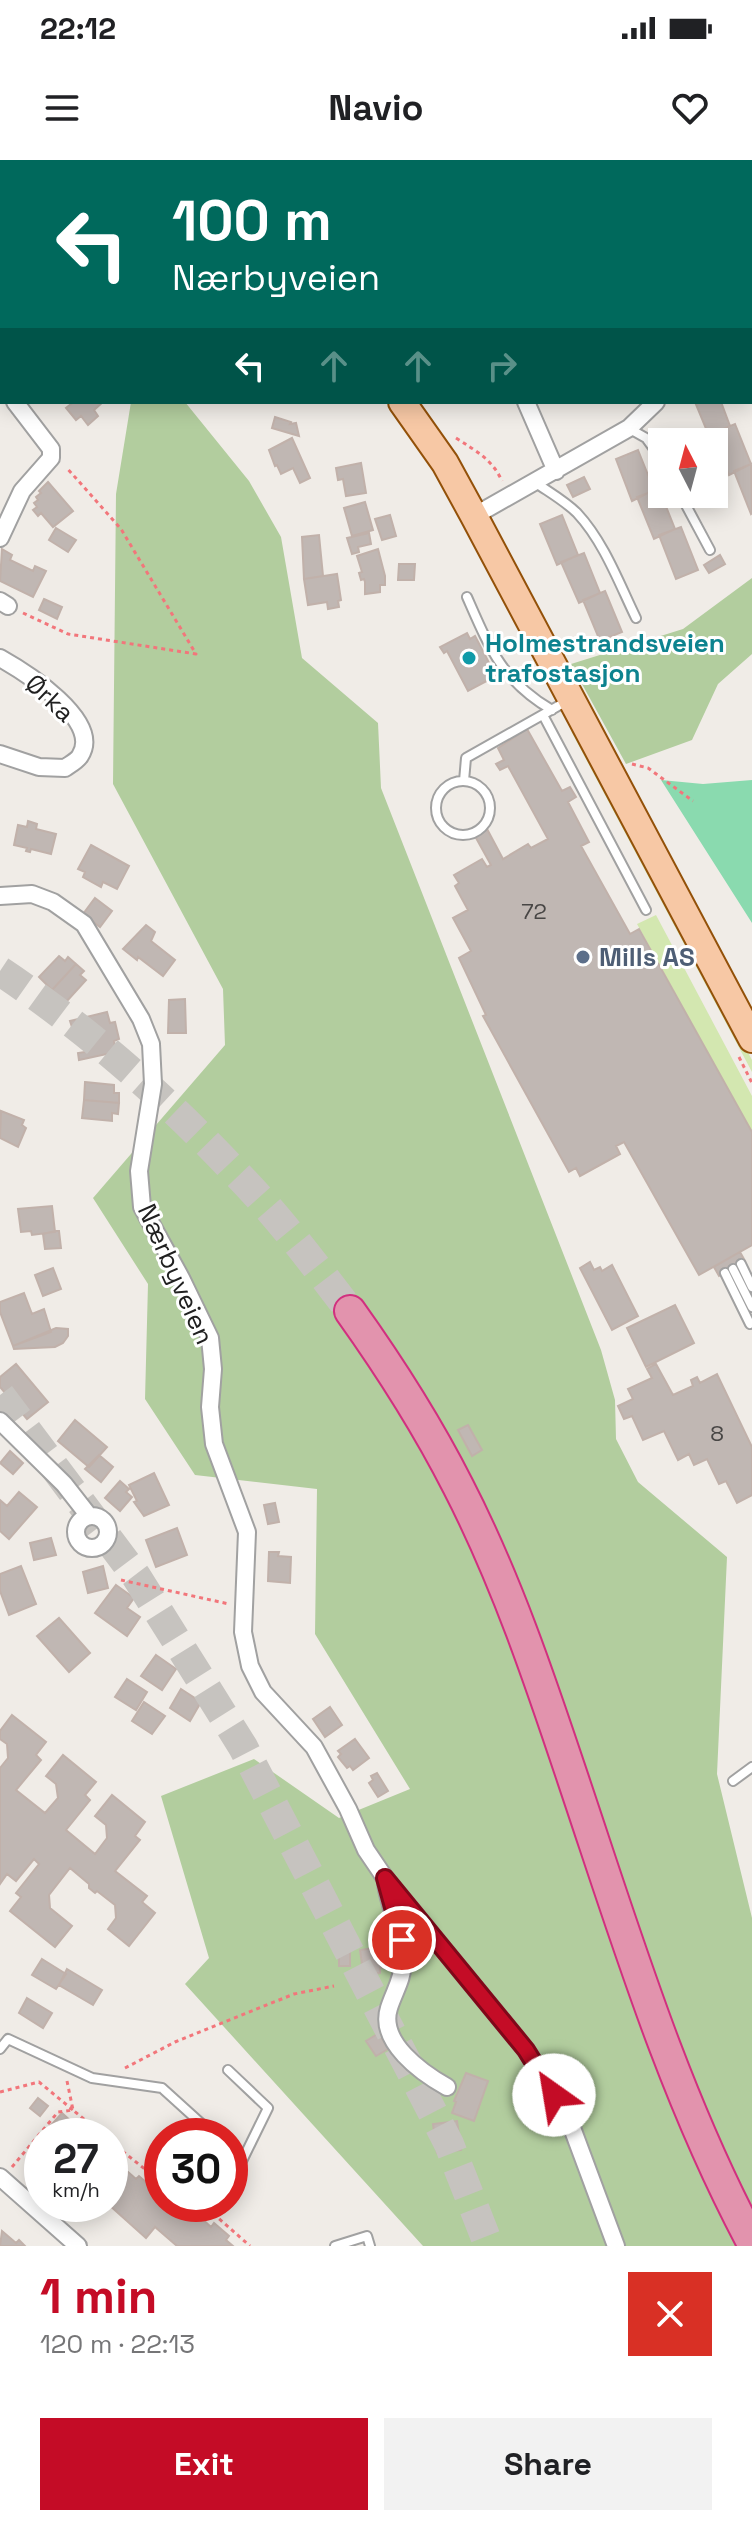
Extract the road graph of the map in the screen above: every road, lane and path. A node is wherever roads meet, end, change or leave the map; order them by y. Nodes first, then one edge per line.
1 (17, 404) edge
2 (403, 404) edge
3 (527, 404) edge
4 (654, 404) edge
5 (629, 428) junction
6 (648, 441) edge
7 (471, 447) dead end
8 (51, 458) junction
9 (556, 471) junction
10 (535, 482) junction
11 (509, 497) junction
12 (688, 508) edge
13 (474, 516) junction
14 (0, 538) edge
15 (710, 550) dead end
16 (467, 597) dead end
17 (4, 604) edge
18 (636, 618) dead end
19 (0, 658) edge
20 (562, 704) junction
21 (543, 715) junction
22 (0, 754) edge
23 (606, 764) junction
24 (464, 781) junction
25 (693, 801) dead end
26 (0, 896) edge
27 (646, 910) dead end
28 (752, 1039) edge
29 (733, 1269) junction
30 (752, 1287) edge
31 (752, 1308) edge
32 (350, 1311) tunnel mouth
33 (751, 1328) edge
34 (0, 1421) edge
35 (89, 1516) dead end
36 (121, 1580) dead end
37 (244, 1607) junction
38 (752, 1767) edge
39 (733, 1781) dead end
40 (385, 1878) junction
41 (334, 1986) dead end
42 (0, 2049) edge
43 (64, 2066) junction
44 (228, 2070) dead end
45 (110, 2081) junction
46 (447, 2087) dead end
47 (0, 2092) edge
48 (73, 2110) junction
49 (83, 2118) edge
50 (195, 2118) edge
51 (248, 2149) edge
52 (128, 2156) edge
53 (144, 2168) edge
54 (1, 2178) edge
55 (223, 2222) edge
56 (752, 2242) edge
57 (78, 2246) edge
58 (250, 2246) edge
59 (335, 2246) edge
60 (370, 2246) edge
61 (616, 2246) edge

1 - 8 street
2 - 13 main road
3 - 9 street
4 - 5 street
5 - 6 lane
5 - 9 street
7 - 11 path
8 - 14 street
8 - 17 path
9 - 10 street
10 - 11 street
10 - 18 lane
11 - 13 street
12 - 15 lane
13 - 20 main road
16 - 20 lane
19 - 22 street, Ørka
20 - 21 lane
20 - 23 main road
21 - 24 lane
21 - 27 lane
23 - 25 path
23 - 28 main road
24 - 24 lane
26 - 37 street, Nærbyveien
29 - 30 lane
29 - 31 lane
29 - 33 lane
31 - 33 lane
32 - 56 highway
34 - 35 street
36 - 37 path
37 - 40 street, Nærbyveien
38 - 39 lane
40 - 46 street, Nærbyveien
40 - 61 street, Nærbyveien
41 - 45 path
42 - 43 lane
43 - 45 lane
43 - 48 path
44 - 51 lane
45 - 50 lane
47 - 48 path
48 - 49 path
48 - 54 path
52 - 53 path
54 - 57 street
55 - 58 path
59 - 60 lane

